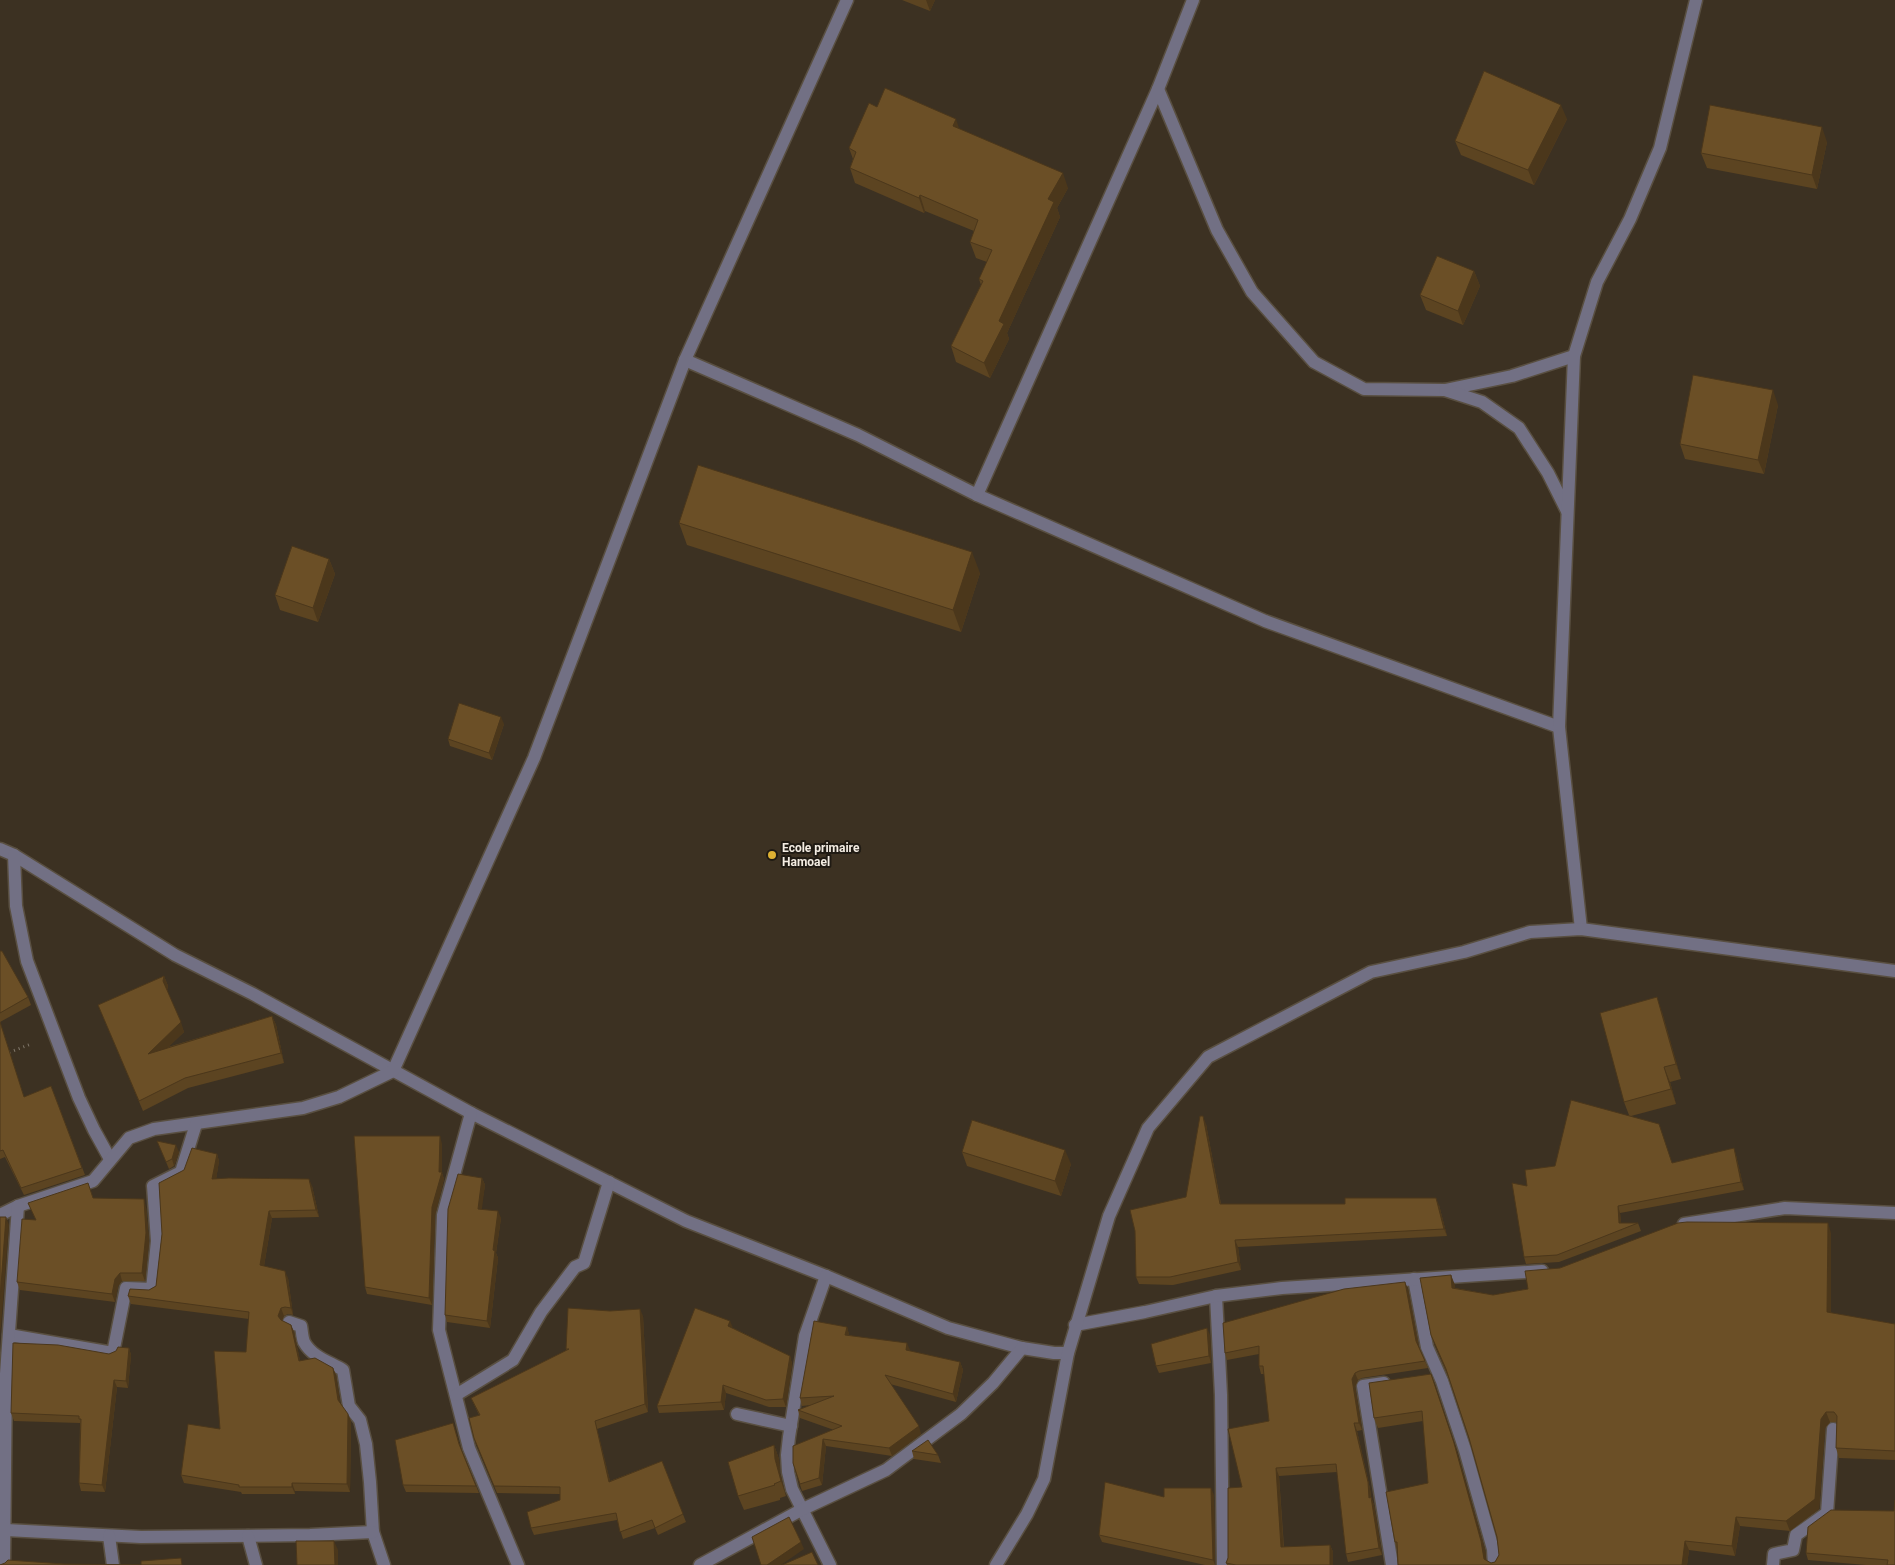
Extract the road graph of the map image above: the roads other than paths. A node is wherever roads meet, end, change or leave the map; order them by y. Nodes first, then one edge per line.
1 (847, 0) edge
2 (1193, 0) edge
3 (1696, 0) edge
4 (1158, 89) junction
5 (1574, 356) junction
6 (685, 360) junction
7 (1445, 390) junction
8 (977, 495) junction
9 (1568, 512) junction
10 (1559, 727) junction
11 (0, 849) edge
12 (14, 855) junction
13 (1581, 929) junction
14 (1895, 971) edge
15 (393, 1071) junction
16 (471, 1113) junction
17 (196, 1124) junction
18 (110, 1159) junction
19 (609, 1182) junction
20 (18, 1206) junction
21 (1895, 1213) edge
22 (0, 1215) edge
23 (1670, 1228) edge
24 (1551, 1270) edge
25 (826, 1276) junction
26 (1414, 1279) junction
27 (1216, 1296) junction
28 (289, 1322) edge
29 (1075, 1325) junction
30 (9, 1335) junction
31 (1022, 1348) junction
32 (1068, 1353) junction
33 (1401, 1381) edge
34 (456, 1395) junction
35 (737, 1414) dead end
36 (791, 1426) junction
37 (1833, 1429) dead end
38 (801, 1510) junction
39 (6, 1530) junction
40 (373, 1532) junction
41 (109, 1536) junction
42 (248, 1536) junction
43 (4, 1565) edge
44 (113, 1565) edge
45 (256, 1565) edge
46 (384, 1565) edge
47 (518, 1565) edge
48 (700, 1565) edge
49 (830, 1565) edge
50 (996, 1565) edge
51 (1222, 1565) edge
52 (1392, 1565) edge
53 (1494, 1565) edge
54 (1773, 1565) edge

1 - 6 street
2 - 4 street
3 - 5 street
4 - 7 street
4 - 8 street
5 - 7 street
5 - 9 street
6 - 8 street
6 - 15 street
7 - 9 street
8 - 10 street
9 - 10 street
10 - 13 street
11 - 12 street
12 - 15 street
12 - 18 street
13 - 14 street
13 - 29 street
15 - 16 street
15 - 17 street
16 - 19 street
16 - 34 street
17 - 18 street
17 - 30 street
18 - 20 street
19 - 25 street
19 - 34 street
20 - 22 street
20 - 30 street
21 - 23 street
24 - 26 street
25 - 31 street
25 - 36 street
26 - 27 street
26 - 53 street
27 - 29 street
27 - 51 street
28 - 40 street
29 - 32 street
30 - 39 street
31 - 32 street
31 - 38 street
32 - 50 street
33 - 52 street
34 - 47 street
35 - 36 street
36 - 38 street
37 - 54 street
38 - 48 street
38 - 49 street
39 - 41 street
39 - 43 street
40 - 42 street
40 - 46 street
41 - 42 street
41 - 44 street
42 - 45 street

